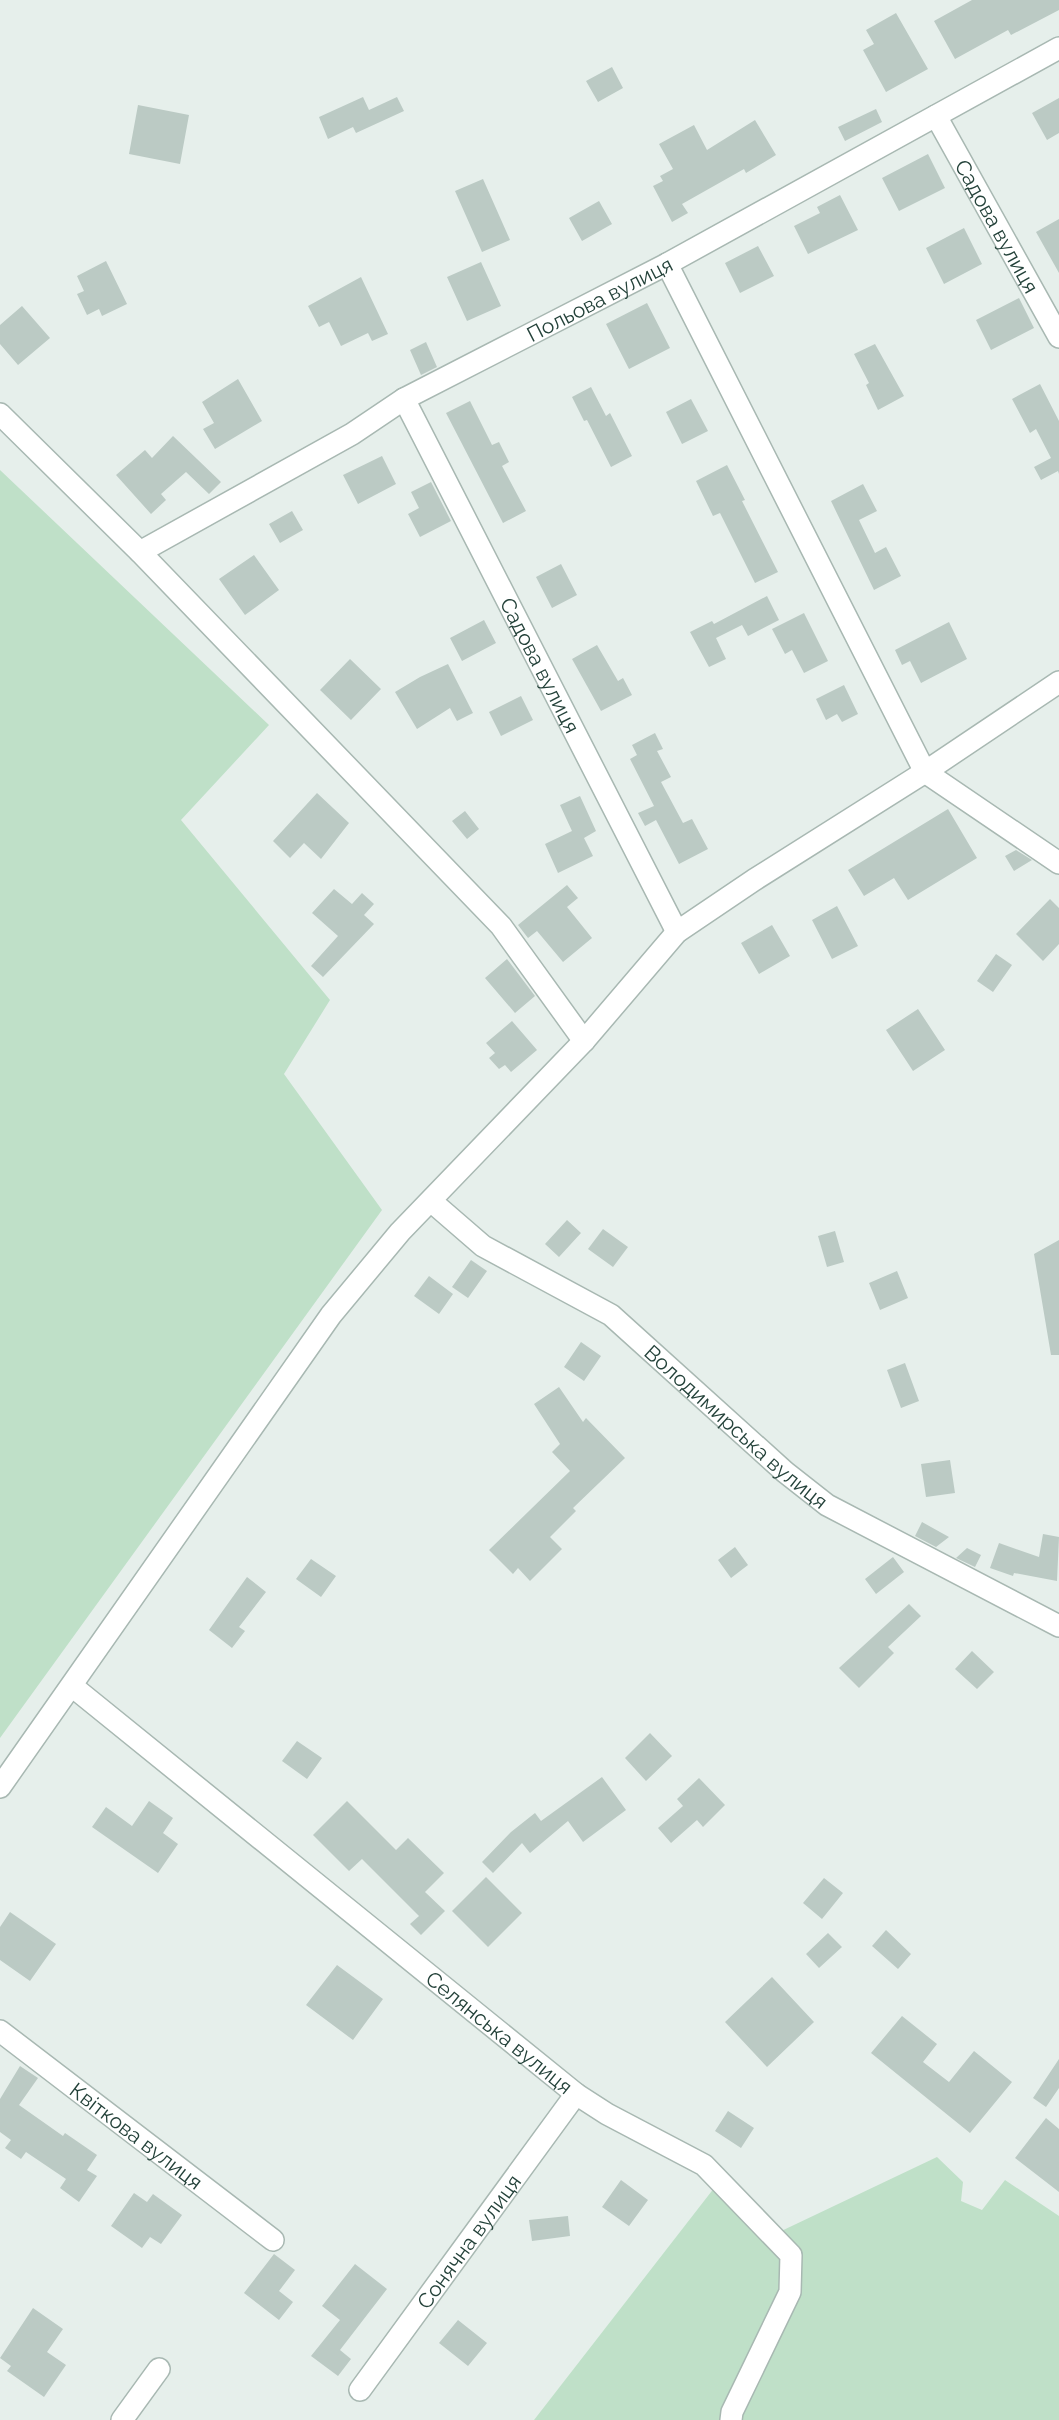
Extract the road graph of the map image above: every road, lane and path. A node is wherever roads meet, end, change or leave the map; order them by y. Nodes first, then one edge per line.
1 (1059, 48) edge
2 (936, 116) junction
3 (667, 264) junction
4 (1059, 337) edge
5 (404, 399) junction
6 (0, 414) edge
7 (140, 552) junction
8 (1059, 682) edge
9 (925, 772) junction
10 (1059, 863) edge
11 (677, 932) junction
12 (584, 1041) junction
13 (431, 1201) junction
14 (1059, 1626) edge
15 (72, 1686) junction
16 (0, 1787) edge
17 (0, 2031) edge
18 (576, 2094) junction
19 (273, 2240) dead end
20 (159, 2369) dead end
21 (360, 2390) dead end
22 (122, 2420) edge
23 (731, 2420) edge

1 - 2 street, Польова вулиця
2 - 3 street, Польова вулиця
2 - 4 street, Садова вулиця
3 - 5 street, Польова вулиця
3 - 9 street
5 - 7 street, Польова вулиця
5 - 11 street, Садова вулиця
6 - 7 street
7 - 12 street
8 - 9 street
9 - 10 street
9 - 11 street
11 - 12 street
12 - 13 street
13 - 14 street, Володимирська вулиця
13 - 15 street
15 - 16 street
15 - 18 street, Селянська вулиця
17 - 19 street, Квіткова вулиця
18 - 21 street, Сонячна вулиця
18 - 23 street, Селянська вулиця
20 - 22 street

